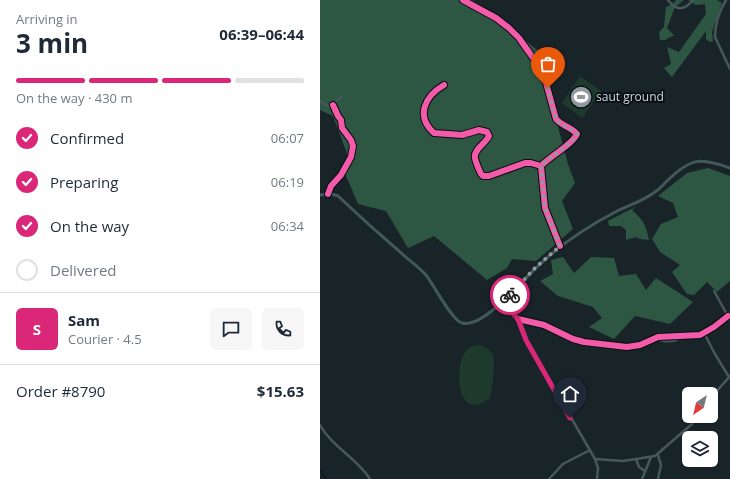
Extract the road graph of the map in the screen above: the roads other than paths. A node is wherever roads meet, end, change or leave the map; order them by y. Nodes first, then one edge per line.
1 (463, 0) edge
2 (668, 0) edge
3 (693, 0) edge
4 (723, 0) edge
5 (726, 0) edge
6 (723, 5) junction
7 (730, 69) edge
8 (444, 85) dead end
9 (341, 97) dead end
10 (320, 101) edge
11 (333, 105) junction
12 (541, 166) junction
13 (730, 168) edge
14 (328, 194) junction
15 (320, 196) edge
16 (560, 246) junction
17 (714, 291) dead end
18 (503, 302) junction
19 (728, 316) junction
20 (518, 319) junction
21 (723, 320) junction
22 (730, 321) edge
23 (704, 333) junction
24 (663, 336) junction
25 (681, 336) junction
26 (658, 337) junction
27 (668, 340) junction
28 (730, 377) edge
29 (718, 390) edge
30 (692, 423) edge
31 (320, 425) edge
32 (590, 450) junction
33 (658, 455) junction
34 (652, 457) junction
35 (595, 459) junction
36 (636, 459) junction
37 (645, 471) junction
38 (370, 479) edge
39 (549, 479) edge
40 (597, 479) edge
41 (642, 479) edge
42 (658, 479) edge

1 - 12 street
2 - 3 street
4 - 6 street
5 - 6 street
6 - 7 street
8 - 12 street
9 - 11 street
10 - 11 street
11 - 14 street
12 - 16 street
13 - 16 main road
14 - 15 main road
14 - 18 main road
16 - 18 main road
17 - 19 street
18 - 20 street
19 - 21 street
19 - 22 street
20 - 26 street
20 - 32 street
21 - 22 street
21 - 23 street
23 - 25 street
23 - 28 street
24 - 25 street
24 - 26 street
24 - 27 street
25 - 27 street
26 - 27 street
28 - 29 street
30 - 33 street
31 - 38 street
32 - 35 street
32 - 39 street
33 - 34 street
33 - 42 street
34 - 36 street
34 - 37 street
35 - 36 street
35 - 40 street
36 - 37 street
37 - 41 street

